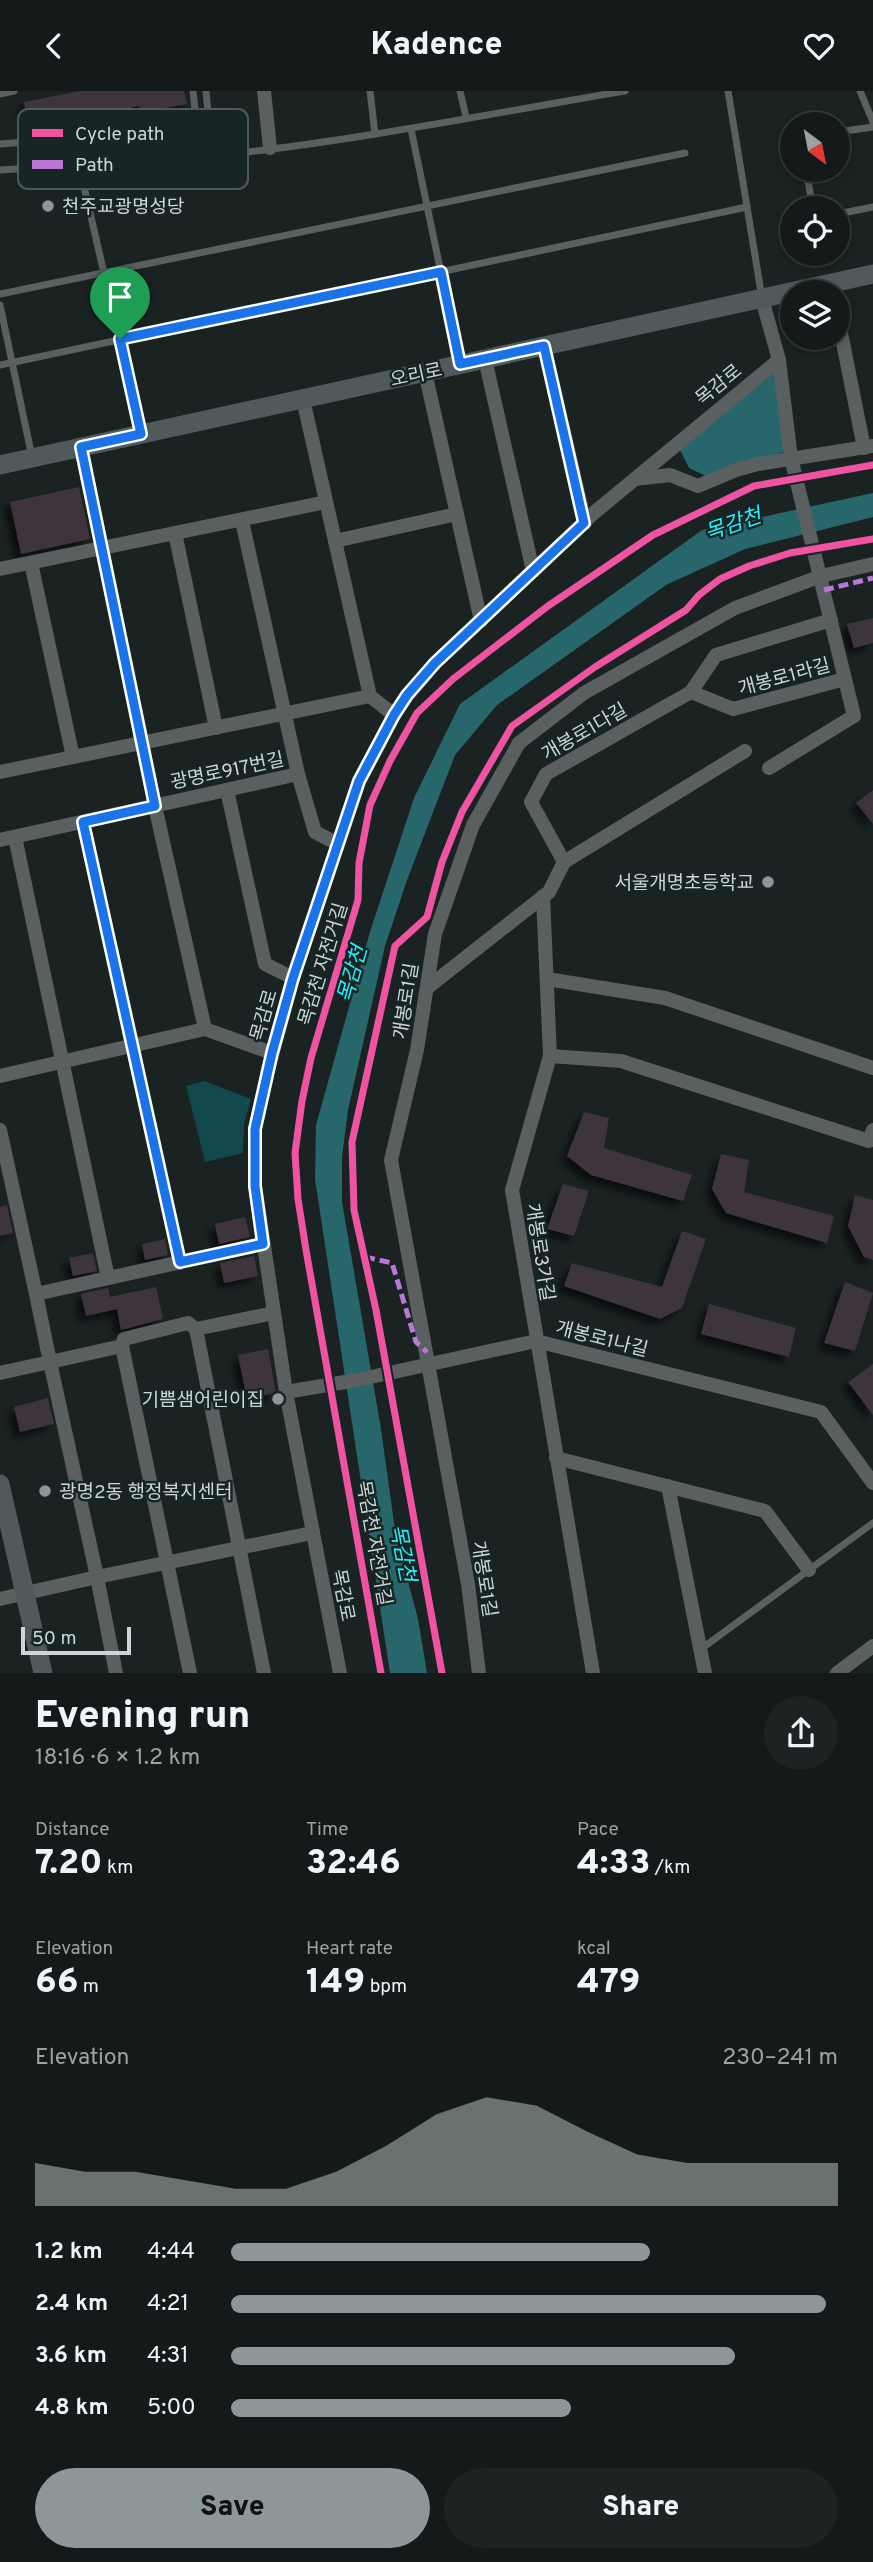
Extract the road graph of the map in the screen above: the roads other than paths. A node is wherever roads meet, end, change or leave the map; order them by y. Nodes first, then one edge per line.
1 (14, 91) edge
2 (193, 91) edge
3 (206, 91) edge
4 (264, 91) edge
5 (370, 91) edge
6 (460, 91) edge
7 (570, 91) edge
8 (625, 91) edge
9 (728, 91) edge
10 (860, 91) edge
11 (0, 94) edge
12 (571, 100) junction
13 (195, 109) edge
14 (208, 109) edge
15 (466, 117) junction
16 (873, 125) edge
17 (411, 129) junction
18 (850, 130) edge
19 (375, 134) junction
20 (18, 143) edge
21 (0, 144) edge
22 (270, 148) junction
23 (248, 151) edge
24 (685, 153) dead end
25 (18, 169) edge
26 (0, 170) edge
27 (85, 189) edge
28 (426, 204) junction
29 (747, 207) junction
30 (873, 207) edge
31 (850, 212) edge
32 (105, 272) junction
33 (441, 272) junction
34 (873, 274) edge
35 (850, 282) edge
36 (0, 294) edge
37 (780, 296) edge
38 (762, 299) junction
39 (0, 305) edge
40 (120, 339) junction
41 (544, 346) junction
42 (845, 350) edge
43 (485, 359) junction
44 (779, 360) junction
45 (12, 362) junction
46 (460, 364) junction
47 (0, 365) edge
48 (425, 372) junction
49 (303, 399) junction
50 (141, 434) junction
51 (81, 447) junction
52 (868, 447) edge
53 (32, 458) junction
54 (792, 463) junction
55 (0, 465) edge
56 (633, 479) junction
57 (326, 502) junction
58 (457, 514) junction
59 (242, 521) junction
60 (584, 523) junction
61 (175, 533) junction
62 (335, 541) junction
63 (102, 548) junction
64 (31, 563) junction
65 (873, 564) edge
66 (0, 569) edge
67 (533, 571) junction
68 (820, 572) junction
69 (831, 620) junction
70 (481, 621) junction
71 (845, 680) junction
72 (691, 692) junction
73 (370, 696) junction
74 (285, 713) junction
75 (394, 715) junction
76 (216, 727) junction
77 (143, 743) junction
78 (745, 751) dead end
79 (73, 757) junction
80 (769, 768) dead end
81 (0, 772) edge
82 (298, 775) junction
83 (227, 790) junction
84 (155, 806) junction
85 (83, 822) junction
86 (7, 838) edge
87 (338, 844) junction
88 (564, 862) junction
89 (543, 896) junction
90 (293, 978) junction
91 (547, 979) junction
92 (427, 988) junction
93 (205, 1030) junction
94 (131, 1046) junction
95 (272, 1053) junction
96 (550, 1056) junction
97 (61, 1062) junction
98 (873, 1068) edge
99 (0, 1076) edge
100 (873, 1129) edge
101 (0, 1130) edge
102 (263, 1244) junction
103 (180, 1262) junction
104 (108, 1278) junction
105 (36, 1294) junction
106 (274, 1313) junction
107 (196, 1329) junction
108 (536, 1341) junction
109 (122, 1346) junction
110 (50, 1362) junction
111 (422, 1366) junction
112 (0, 1373) edge
113 (293, 1391) junction
114 (556, 1458) junction
115 (873, 1483) edge
116 (0, 1484) edge
117 (668, 1486) junction
118 (873, 1523) edge
119 (312, 1533) junction
120 (239, 1548) junction
121 (168, 1562) junction
122 (809, 1570) junction
123 (97, 1577) junction
124 (24, 1594) junction
125 (0, 1599) edge
126 (873, 1646) edge
127 (700, 1650) junction
128 (43, 1673) edge
129 (116, 1673) edge
130 (190, 1673) edge
131 (264, 1673) edge
132 (340, 1673) edge
133 (479, 1673) edge
134 (593, 1673) edge
135 (705, 1673) edge
136 (837, 1673) edge

1 - 11 lane
2 - 13 lane
3 - 14 lane
4 - 22 street
5 - 19 lane
6 - 15 lane
7 - 12 lane
8 - 12 lane
9 - 29 lane
10 - 16 lane
12 - 15 lane
15 - 17 lane
16 - 18 lane
17 - 19 lane
17 - 28 lane
19 - 22 lane
20 - 21 lane
22 - 23 lane
24 - 28 lane
25 - 26 lane
27 - 32 lane
28 - 32 lane
28 - 33 lane
29 - 33 lane
29 - 38 lane
30 - 31 lane
32 - 36 lane
32 - 40 lane
33 - 40 lane
33 - 46 lane
34 - 35 main road, 오리로
37 - 38 main road, 오리로
38 - 41 main road, 오리로
38 - 44 street
39 - 45 lane
40 - 45 lane
40 - 50 lane
41 - 43 main road, 오리로
41 - 60 street
42 - 52 street
43 - 46 main road, 오리로
43 - 67 street
44 - 54 street, 개봉로1라길
44 - 56 street, 목감로
45 - 47 lane
45 - 53 lane
46 - 48 main road, 오리로
48 - 49 main road, 오리로
48 - 58 street
49 - 50 main road, 오리로
49 - 57 street
50 - 51 main road, 오리로
51 - 53 main road, 오리로
51 - 63 street
52 - 54 street
53 - 55 main road, 오리로
54 - 56 street
54 - 68 street, 개봉로1라길
56 - 60 street, 목감로
57 - 59 street
57 - 62 street
58 - 62 street
58 - 70 street
59 - 61 street
59 - 74 street
60 - 67 street, 목감로
61 - 63 street
61 - 76 street
62 - 73 street
63 - 64 street
63 - 77 street
64 - 66 street
64 - 79 street
65 - 68 street, 개봉로1길
67 - 70 street, 목감로
68 - 69 street, 개봉로1라길
68 - 92 street, 개봉로1길
69 - 71 street, 개봉로1라길
69 - 72 street, 개봉로1라길
70 - 75 street, 목감로
71 - 72 street, 개봉로1라길
71 - 80 street, 개봉로1라길
72 - 88 street, 개봉로1다길
73 - 74 street
73 - 75 street
74 - 76 street
74 - 82 street
75 - 87 street, 목감로
76 - 77 street
77 - 79 street
77 - 84 street
78 - 88 street
79 - 81 street
82 - 83 street, 광명로917번길
82 - 87 street
83 - 84 street, 광명로917번길
83 - 90 street
84 - 85 street, 광명로917번길
84 - 93 street
85 - 86 street, 광명로917번길
85 - 94 street
86 - 97 street
87 - 90 street, 목감로
88 - 89 street
89 - 91 street, 개봉로3가길
89 - 92 street
90 - 95 street, 목감로
91 - 96 street, 개봉로3가길
91 - 98 street
92 - 111 street, 개봉로1길
93 - 94 street
93 - 95 street
94 - 97 street
94 - 103 street
95 - 102 street, 목감로
96 - 100 street
96 - 108 street, 개봉로3가길
97 - 99 street
97 - 104 street
101 - 105 street
102 - 103 street
102 - 106 street, 목감로
103 - 104 street
104 - 105 street
105 - 110 street
106 - 107 street
106 - 113 street, 목감로
107 - 109 street
107 - 120 street
108 - 111 street, 개봉로1나길
108 - 114 street, 개봉로3가길
108 - 115 street, 개봉로1나길
109 - 110 street
109 - 121 street
110 - 112 street
110 - 123 street
111 - 113 street, 개봉로1나길
111 - 133 street, 개봉로1길
113 - 119 street, 목감로
114 - 117 street
114 - 134 street, 개봉로3가길
116 - 124 main road
117 - 122 street
117 - 127 street
118 - 122 lane
119 - 120 street
119 - 132 street, 목감로
120 - 121 street
120 - 131 street
121 - 123 street
121 - 130 street
122 - 127 lane
123 - 124 street
123 - 129 street
124 - 125 street
124 - 128 main road
126 - 136 street
127 - 135 street

